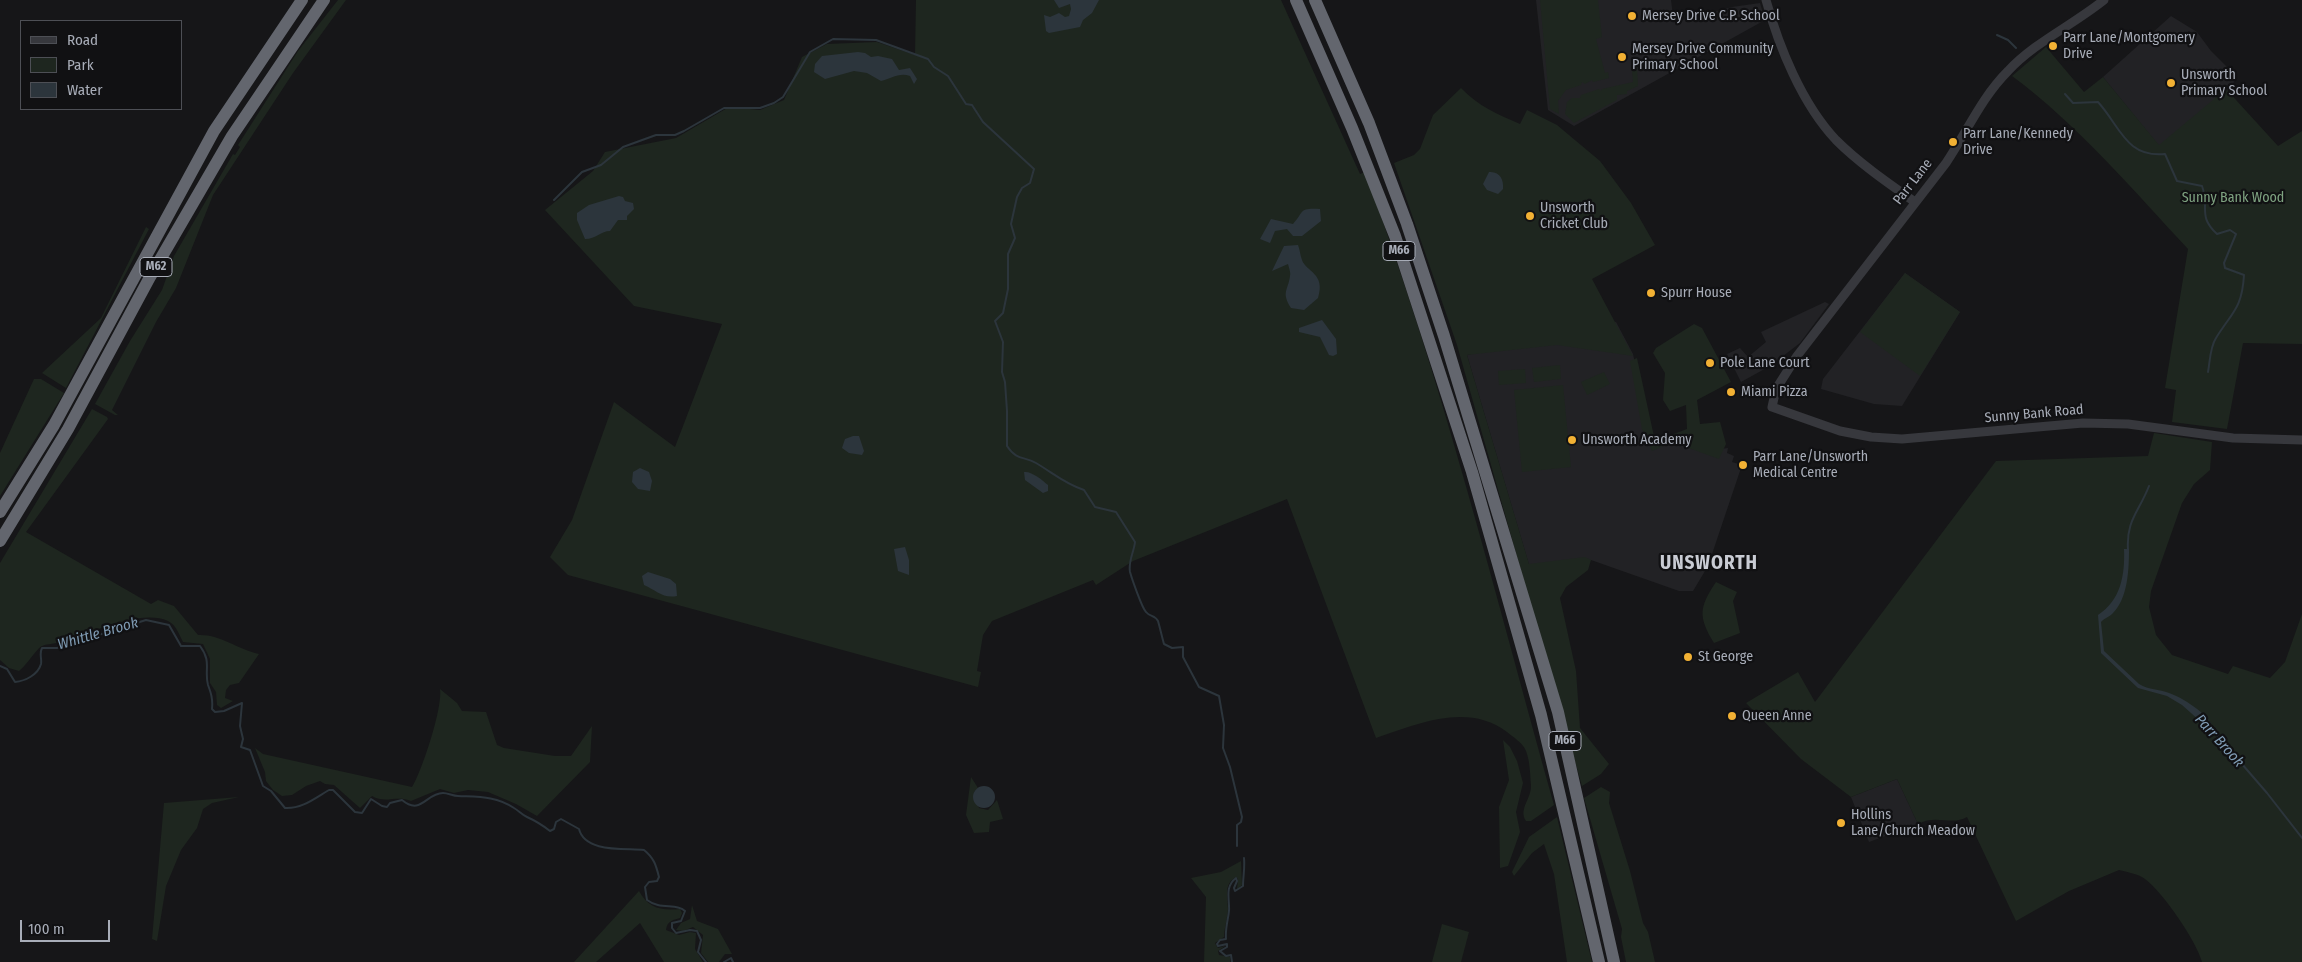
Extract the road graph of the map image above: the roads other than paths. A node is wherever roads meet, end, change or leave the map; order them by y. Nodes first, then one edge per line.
1 (302, 0) edge
2 (324, 0) edge
3 (1296, 0) edge
4 (1315, 0) edge
5 (1766, 0) edge
6 (2104, 0) edge
7 (1915, 202) junction
8 (1772, 406) joint
9 (2302, 440) edge
10 (0, 512) edge
11 (0, 541) edge
12 (1599, 962) edge
13 (1614, 962) edge

1 - 10 highway, M62
2 - 11 highway, M62
3 - 12 highway, M66
4 - 13 highway, M66
5 - 7 street
6 - 7 street, Parr Lane
7 - 8 street, Parr Lane
8 - 9 street, Sunny Bank Road

